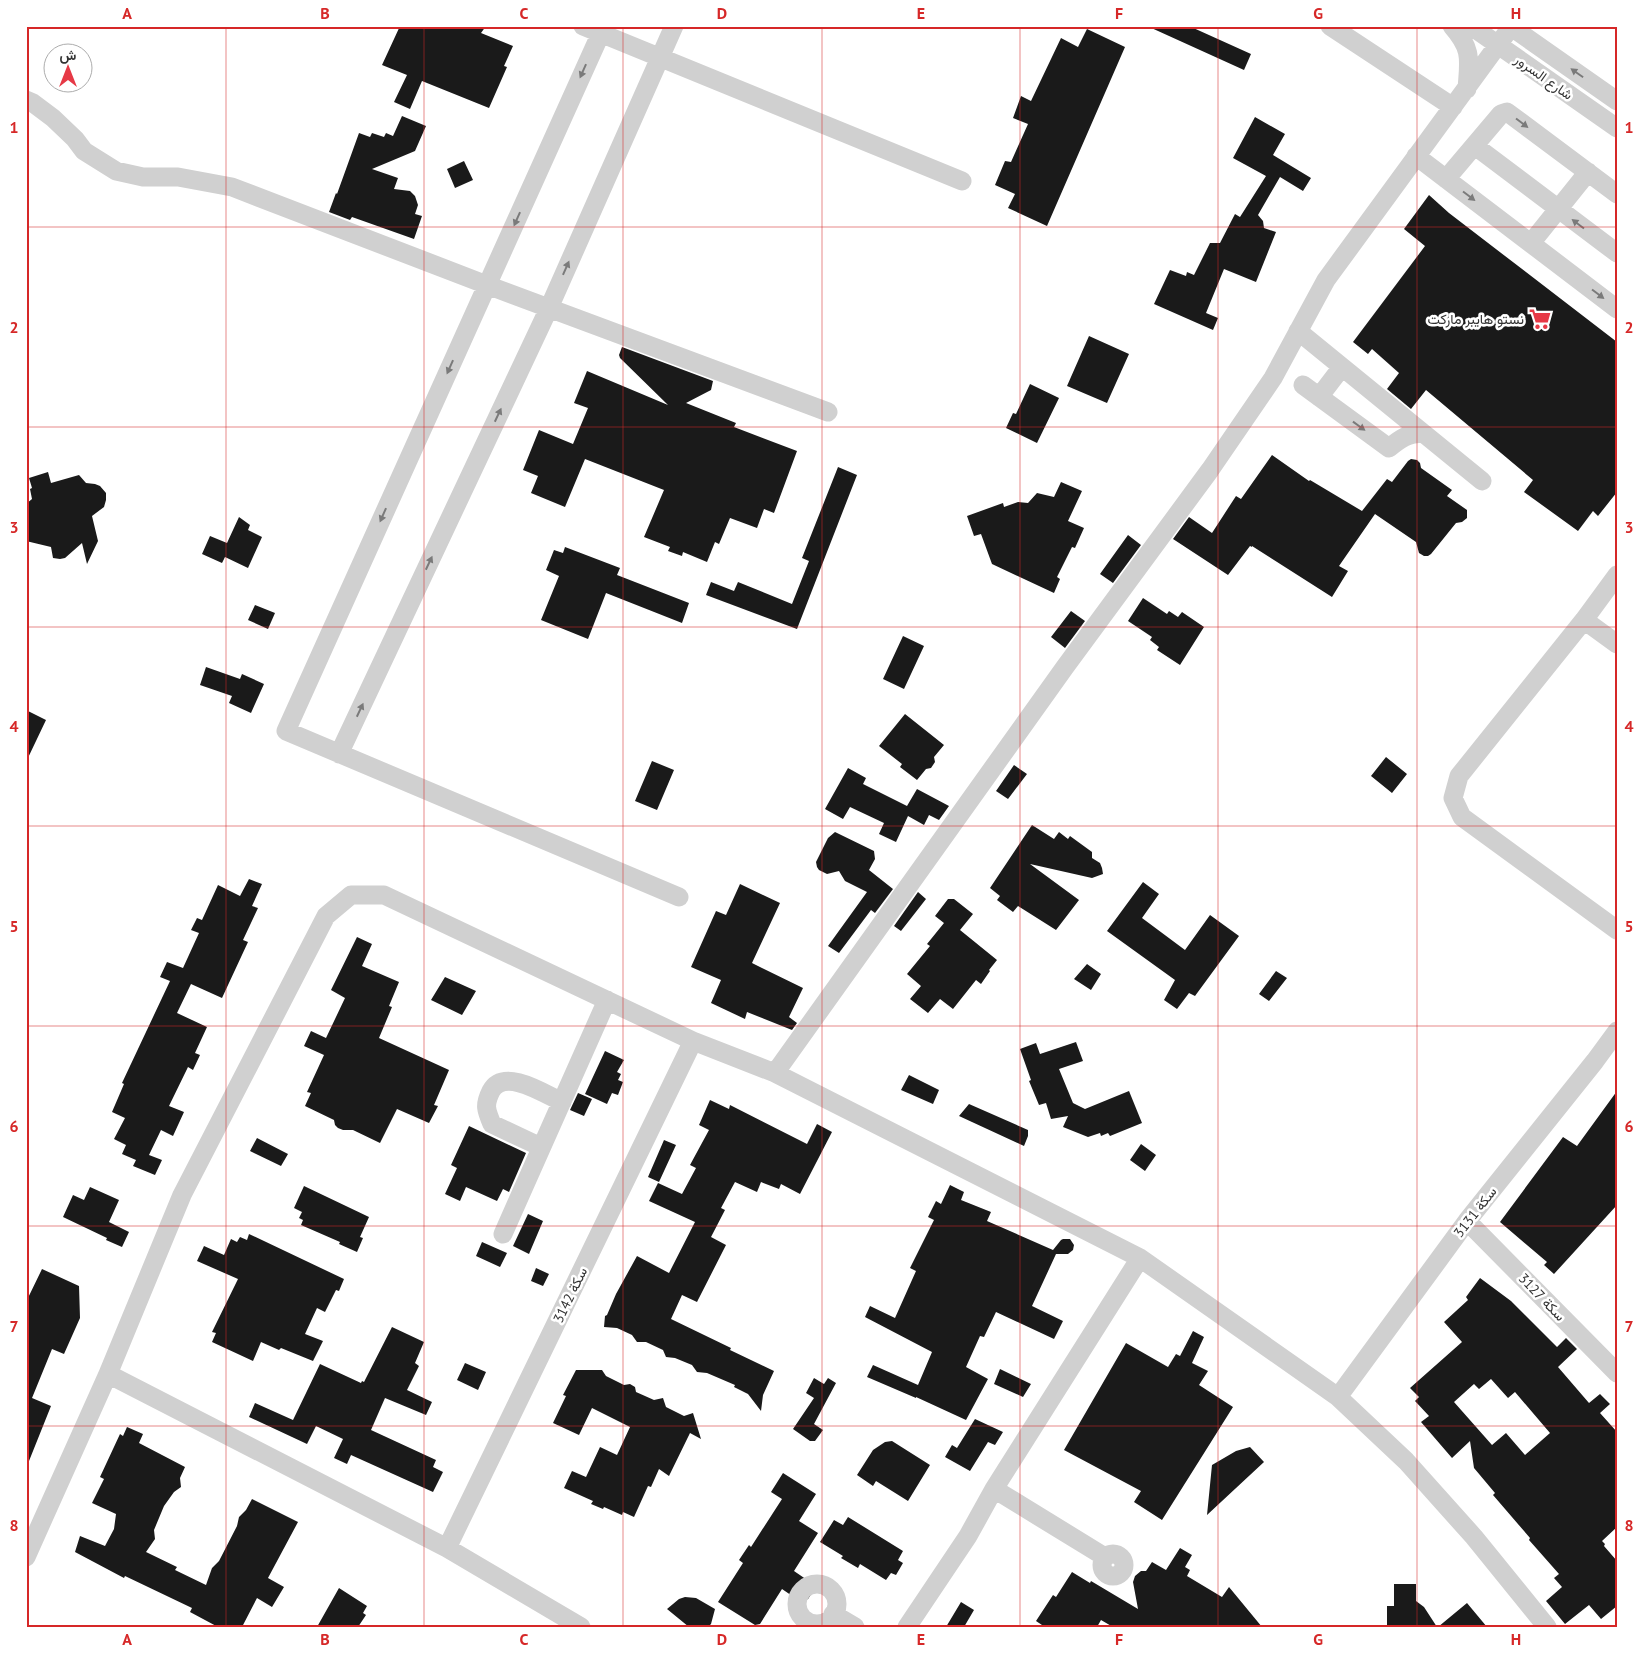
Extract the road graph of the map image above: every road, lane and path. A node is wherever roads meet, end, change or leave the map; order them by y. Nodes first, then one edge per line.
1 (674, 26) edge
2 (1330, 26) edge
3 (1452, 26) edge
4 (1471, 26) edge
5 (1510, 27) edge
6 (595, 29) edge
7 (1498, 45) junction
8 (659, 57) junction
9 (1467, 89) junction
10 (26, 100) edge
11 (1617, 101) edge
12 (1453, 107) junction
13 (1612, 124) edge
14 (1617, 140) edge
15 (1475, 146) junction
16 (1416, 156) junction
17 (1588, 172) junction
18 (1446, 179) junction
19 (962, 181) dead end
20 (1617, 194) edge
21 (1558, 209) junction
22 (1531, 244) junction
23 (1617, 253) edge
24 (487, 285) junction
25 (549, 308) junction
26 (1617, 309) edge
27 (1298, 331) junction
28 (1342, 367) junction
29 (1303, 385) dead end
30 (1320, 397) junction
31 (828, 412) dead end
32 (1423, 433) junction
33 (1482, 481) dead end
34 (1617, 575) edge
35 (1584, 620) junction
36 (1617, 644) edge
37 (339, 754) junction
38 (679, 897) dead end
39 (1617, 930) edge
40 (607, 1000) junction
41 (1617, 1031) edge
42 (693, 1041) junction
43 (775, 1072) junction
44 (562, 1102) junction
45 (541, 1147) junction
46 (1467, 1221) junction
47 (502, 1234) dead end
48 (1140, 1258) junction
49 (1613, 1362) edge
50 (108, 1374) junction
51 (1338, 1397) junction
52 (994, 1489) junction
53 (447, 1548) junction
54 (26, 1557) edge
55 (1105, 1557) dead end
56 (833, 1614) dead end
57 (581, 1627) edge
58 (855, 1627) edge
59 (907, 1627) edge
60 (1548, 1627) edge

1 - 8 street
2 - 12 street
3 - 9 street
4 - 7 street, شارع السرور
5 - 7 street
11 -> 5 street, شارع السرور
6 - 8 street
6 -> 24 street
7 - 9 street
7 - 13 street, شارع السرور
8 - 19 street
25 -> 8 street
9 - 12 street
10 - 24 street
12 - 16 street
13 - 14 street
15 -> 17 street
15 - 18 street
15 - 21 street
16 - 18 street
16 - 27 street
17 - 20 street
17 - 21 street
18 -> 22 street
21 - 22 street
23 -> 21 street
22 -> 26 street
24 - 25 street
24 -> 37 street
25 - 31 street
37 -> 25 street
27 - 28 street
27 - 43 street
28 - 30 street
28 - 32 street
29 - 30 street
30 -> 32 street
32 - 33 street
34 - 35 street
35 - 36 street
35 - 39 street
37 - 38 street
40 - 42 street
40 - 44 street
40 - 50 street
41 - 46 street, سكة 3131
42 - 43 street
42 - 53 street, سكة 3142
43 - 48 street
44 - 45 street
44 - 45 street
45 - 47 street
46 - 49 street, سكة 3127
46 - 51 street, سكة 3131
48 - 51 street
48 - 52 street
50 - 53 street
50 - 54 street
51 - 60 street
52 - 55 street
52 - 59 street
53 - 57 street
56 - 58 street

